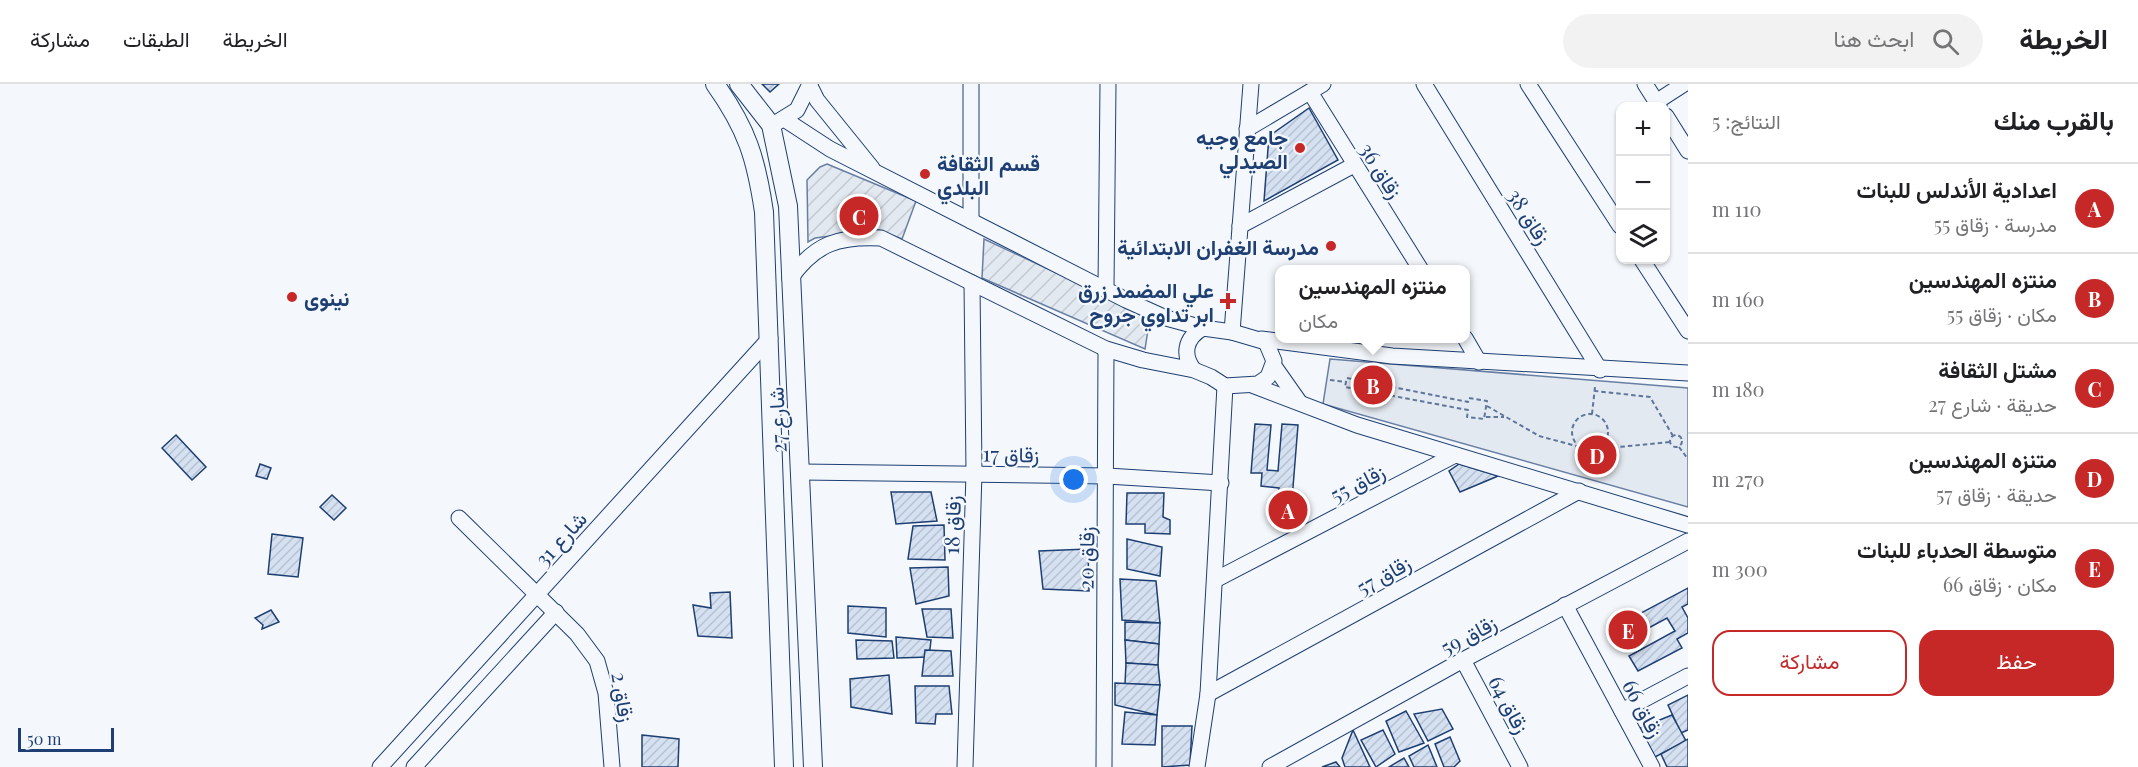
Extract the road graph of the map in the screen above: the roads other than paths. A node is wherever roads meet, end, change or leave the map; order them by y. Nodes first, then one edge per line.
1 (715, 84) edge
2 (739, 84) edge
3 (971, 84) edge
4 (1108, 84) edge
5 (1251, 84) edge
6 (1424, 84) edge
7 (1528, 84) edge
8 (1645, 84) edge
9 (1684, 84) edge
10 (810, 85) edge
11 (1317, 88) edge
12 (1657, 102) edge
13 (1661, 102) edge
14 (777, 122) junction
15 (1670, 124) edge
16 (1247, 129) junction
17 (1688, 151) edge
18 (1354, 165) junction
19 (874, 170) junction
20 (1616, 220) edge
21 (971, 221) junction
22 (1240, 226) junction
23 (1645, 264) edge
24 (1417, 265) edge
25 (790, 279) junction
26 (972, 283) junction
27 (1106, 288) junction
28 (1203, 328) junction
29 (1688, 331) edge
30 (1232, 332) junction
31 (770, 338) junction
32 (1260, 338) junction
33 (1275, 340) edge
34 (1291, 343) edge
35 (1467, 343) edge
36 (1316, 347) junction
37 (1106, 349) junction
38 (1479, 362) junction
39 (1274, 363) junction
40 (1194, 370) junction
41 (1600, 370) junction
42 (1688, 373) edge
43 (1252, 385) junction
44 (1225, 386) junction
45 (1302, 405) junction
46 (1455, 455) junction
47 (801, 472) junction
48 (974, 473) junction
49 (1107, 476) junction
50 (1221, 483) junction
51 (1579, 491) junction
52 (459, 518) dead end
53 (1688, 525) edge
54 (1688, 542) edge
55 (804, 574) junction
56 (777, 576) junction
57 (1215, 580) junction
58 (536, 596) junction
59 (1565, 605) junction
60 (556, 612) junction
61 (1462, 660) junction
62 (1688, 676) edge
63 (1208, 694) junction
64 (1622, 711) junction
65 (1517, 766) edge
66 (380, 767) edge
67 (414, 767) edge
68 (612, 767) edge
69 (784, 767) edge
70 (813, 767) edge
71 (965, 767) edge
72 (1104, 767) edge
73 (1197, 767) edge
74 (1270, 767) edge
75 (1652, 767) edge

1 - 31 main road, شارع 27
2 - 14 main road, شارع 27
3 - 21 street
4 - 27 street
5 - 16 street
6 - 41 street, زقاق 38
7 - 20 street
8 - 12 street
9 - 13 street
10 - 14 street
10 - 19 street
11 - 16 street
11 - 18 street, زقاق 36
14 - 19 street
14 - 25 main road, شارع 27
15 - 17 street
16 - 22 street
18 - 22 street
18 - 24 street, زقاق 36
19 - 21 street
21 - 27 street
22 - 30 street
23 - 29 street
25 - 26 street
25 - 47 main road, شارع 27
26 - 37 street
26 - 48 street, زقاق 18
27 - 28 street
28 - 30 street
28 - 40 street
30 - 32 street
31 - 56 main road, شارع 27
31 - 58 street, شارع 31
32 - 33 street
32 - 39 street
34 - 36 street
35 - 38 street
36 - 38 street
36 - 39 street
37 - 40 street
37 - 49 street, زقاق 20
38 - 41 street
39 - 43 street
39 - 45 street
40 - 44 street
41 - 42 street
43 - 44 street
43 - 45 street
44 - 50 street
45 - 46 street
46 - 51 street
46 - 57 street, زقاق 55
47 - 48 street, زقاق 17
47 - 55 main road, شارع 27
48 - 49 street, زقاق 17
48 - 71 street, زقاق 18
49 - 50 street, زقاق 17
49 - 72 street, زقاق 20
50 - 57 street
51 - 53 street
51 - 63 street, زقاق 57
52 - 58 street, زقاق 2
54 - 59 street, زقاق 59
55 - 56 main road
55 - 70 main road, شارع 27
56 - 69 main road, شارع 27
57 - 63 street
58 - 60 street, زقاق 2
58 - 66 street, شارع 31
59 - 61 street, زقاق 59
59 - 64 street, زقاق 66
60 - 67 street
60 - 68 street, زقاق 2
61 - 65 street, زقاق 64
61 - 74 street, زقاق 59
62 - 64 street
63 - 73 street
64 - 75 street, زقاق 66

